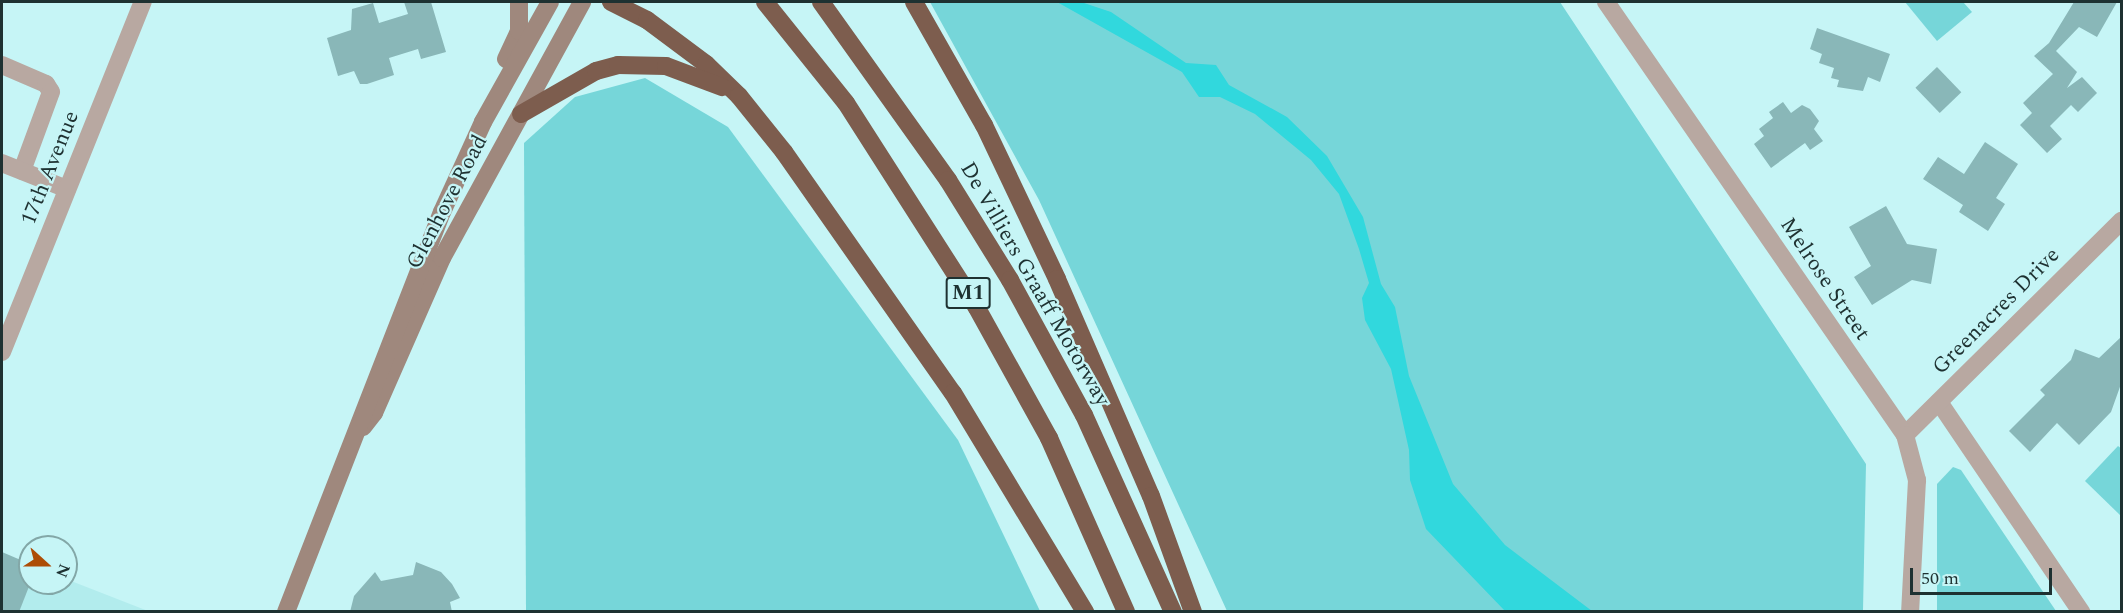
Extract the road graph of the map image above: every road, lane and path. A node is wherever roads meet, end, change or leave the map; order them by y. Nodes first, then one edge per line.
1 (143, 2) edge
2 (519, 2) edge
3 (550, 2) edge
4 (582, 2) edge
5 (611, 2) edge
6 (765, 2) edge
7 (820, 2) edge
8 (914, 2) edge
9 (1606, 2) edge
10 (2, 65) edge
11 (502, 87) junction
12 (739, 96) junction
13 (521, 114) junction
14 (2, 163) edge
15 (22, 171) junction
16 (67, 189) junction
17 (2121, 220) edge
18 (2, 352) edge
19 (1939, 402) junction
20 (362, 428) junction
21 (1905, 435) junction
22 (286, 612) edge
23 (1085, 612) edge
24 (1126, 612) edge
25 (1173, 612) edge
26 (1193, 612) edge
27 (1910, 612) edge
28 (2081, 612) edge

1 - 16 street, 17th Avenue
2 - 11 main road
3 - 11 main road, Glenhove Road
4 - 13 main road, Glenhove Road
5 - 12 highway
6 - 24 highway, M1
7 - 25 highway, De Villiers Graaff Motorway / M1
8 - 26 highway
9 - 21 street, Melrose Street
10 - 15 street
11 - 20 main road, Glenhove Road
12 - 13 highway
12 - 23 highway
13 - 20 main road, Glenhove Road
14 - 15 street
15 - 16 street
16 - 18 street, 17th Avenue
17 - 19 street, Greenacres Drive
19 - 21 street, Greenacres Drive
19 - 28 street
20 - 22 main road, Glenhove Road
21 - 27 street, Melrose Street

